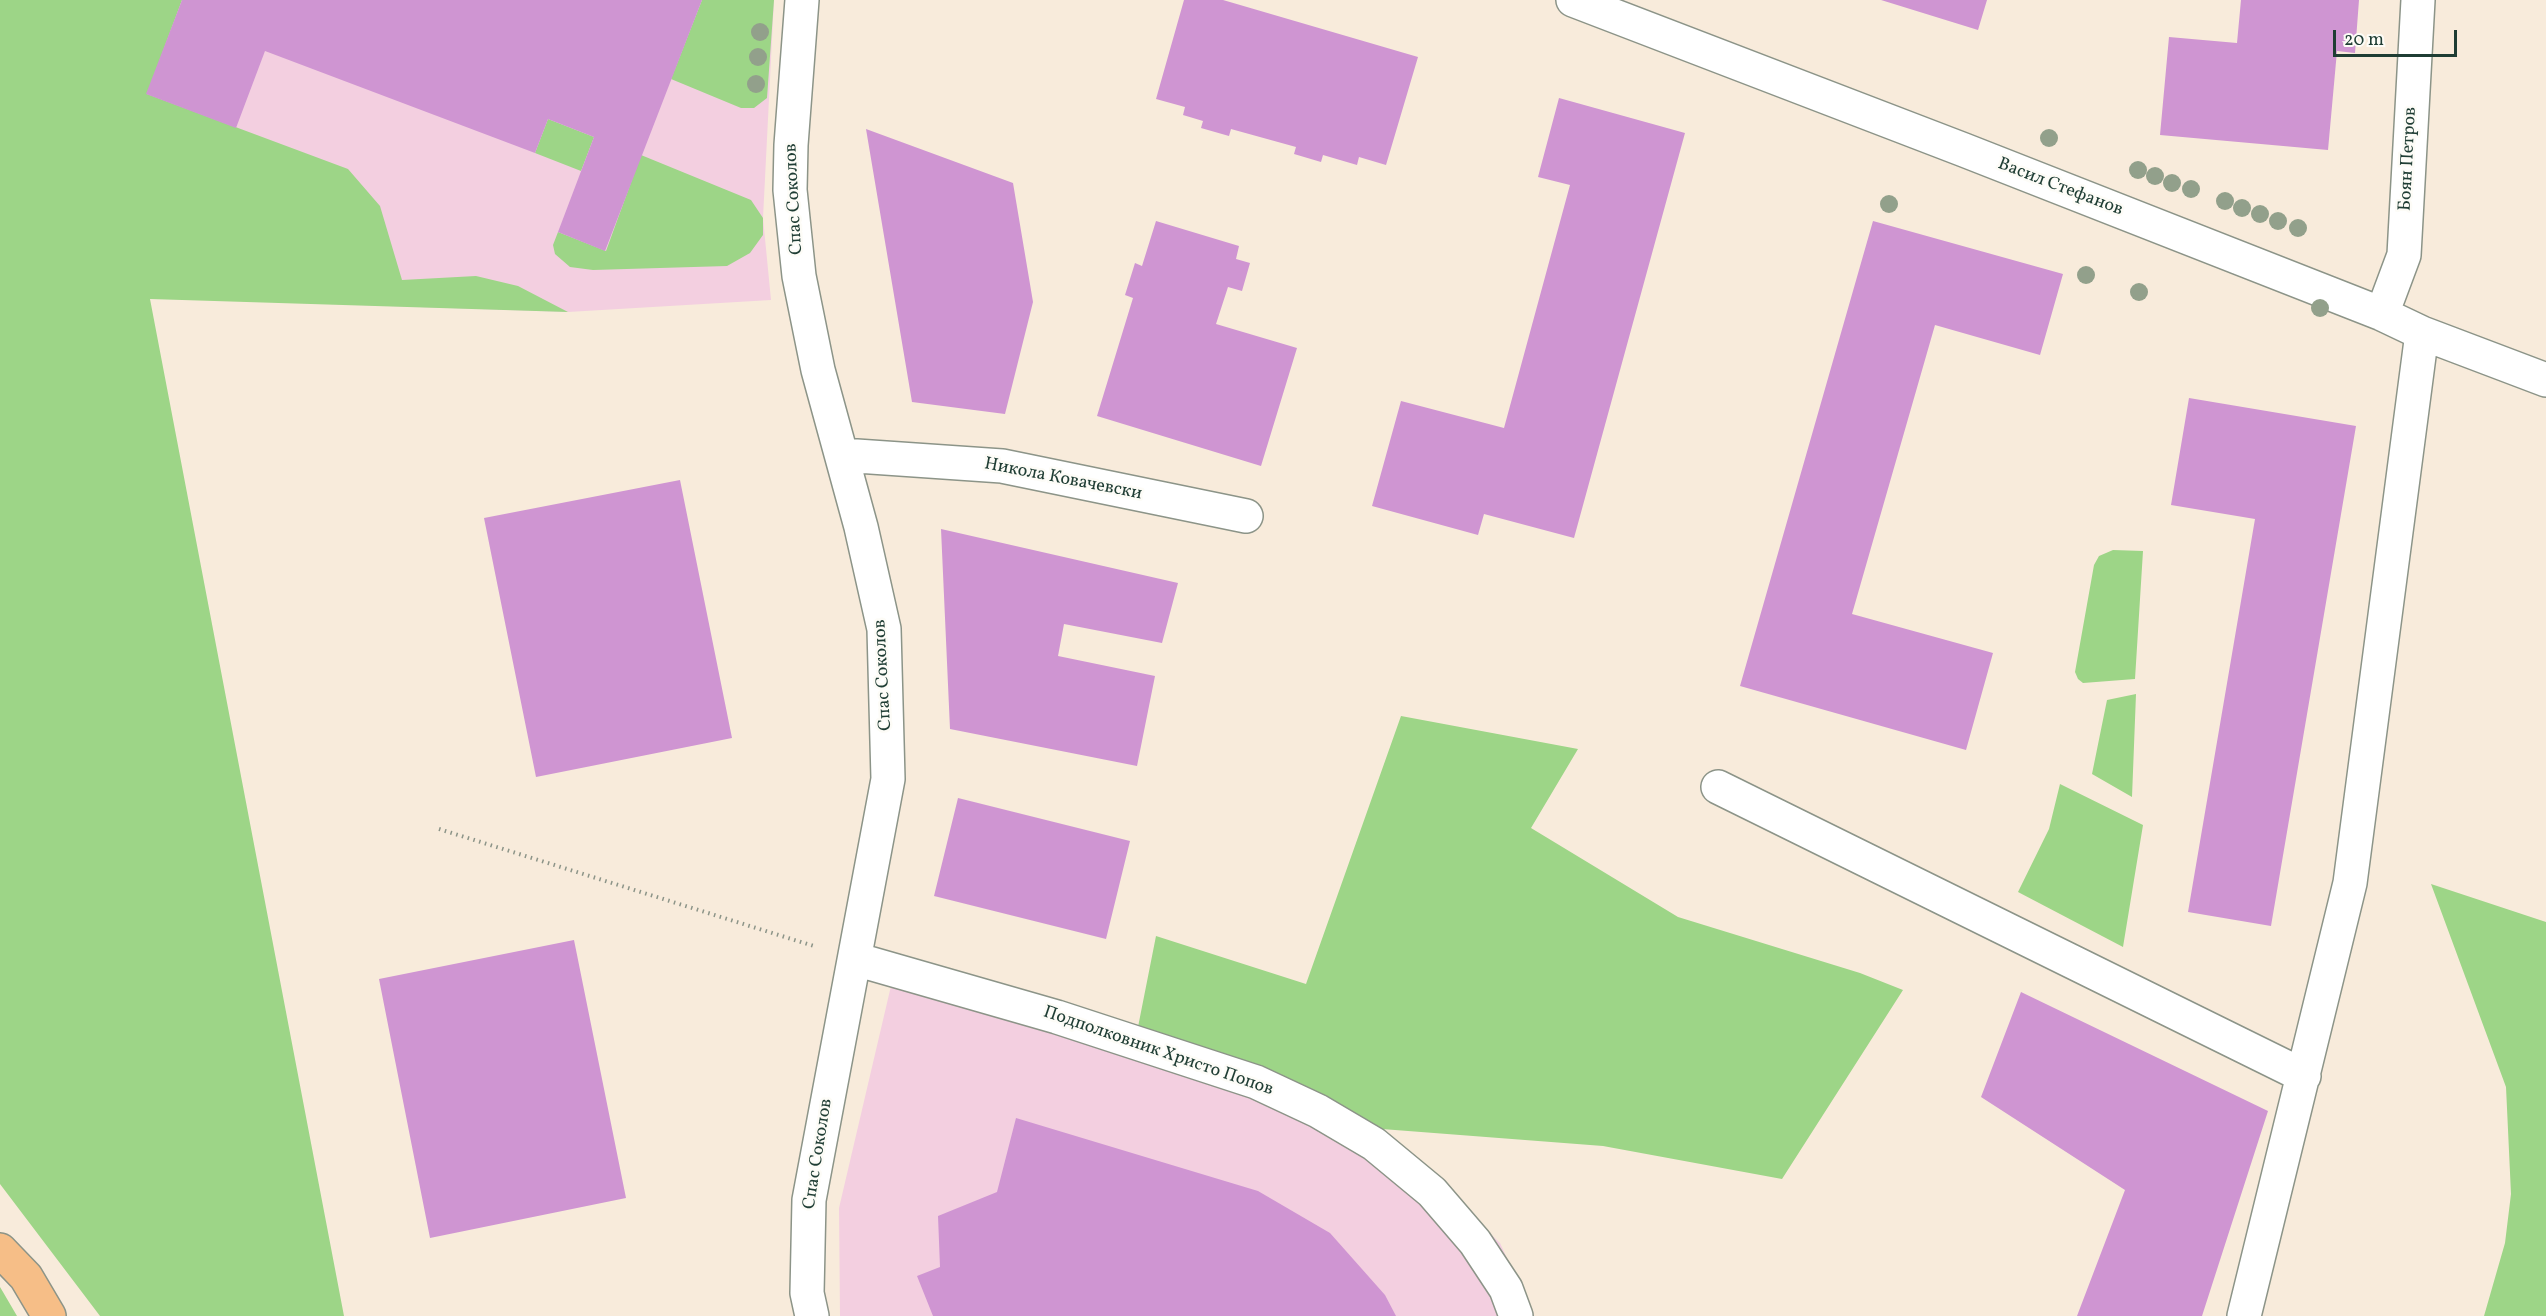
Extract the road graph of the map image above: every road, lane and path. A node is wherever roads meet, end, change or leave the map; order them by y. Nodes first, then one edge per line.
1 (802, 0) edge
2 (1573, 0) edge
3 (2418, 0) edge
4 (2382, 314) junction
5 (2422, 333) junction
6 (2546, 380) edge
7 (843, 455) junction
8 (1246, 516) dead end
9 (1718, 787) dead end
10 (439, 829) dead end
11 (855, 959) junction
12 (2304, 1076) junction
13 (0, 1250) edge
14 (49, 1316) edge
15 (812, 1316) edge
16 (1516, 1316) edge
17 (2244, 1316) edge

1 - 7 street, Спас Соколов
2 - 4 street, Васил Стефанов
3 - 4 street, Боян Петров
4 - 5 street, Васил Стефанов
5 - 6 street, Васил Стефанов
5 - 12 street
7 - 8 street, Никола Ковачевски
7 - 11 street, Спас Соколов
9 - 12 street
10 - 11 path
11 - 15 street, Спас Соколов
11 - 16 street, Подполковник Христо Попов
12 - 17 street
13 - 14 highway

